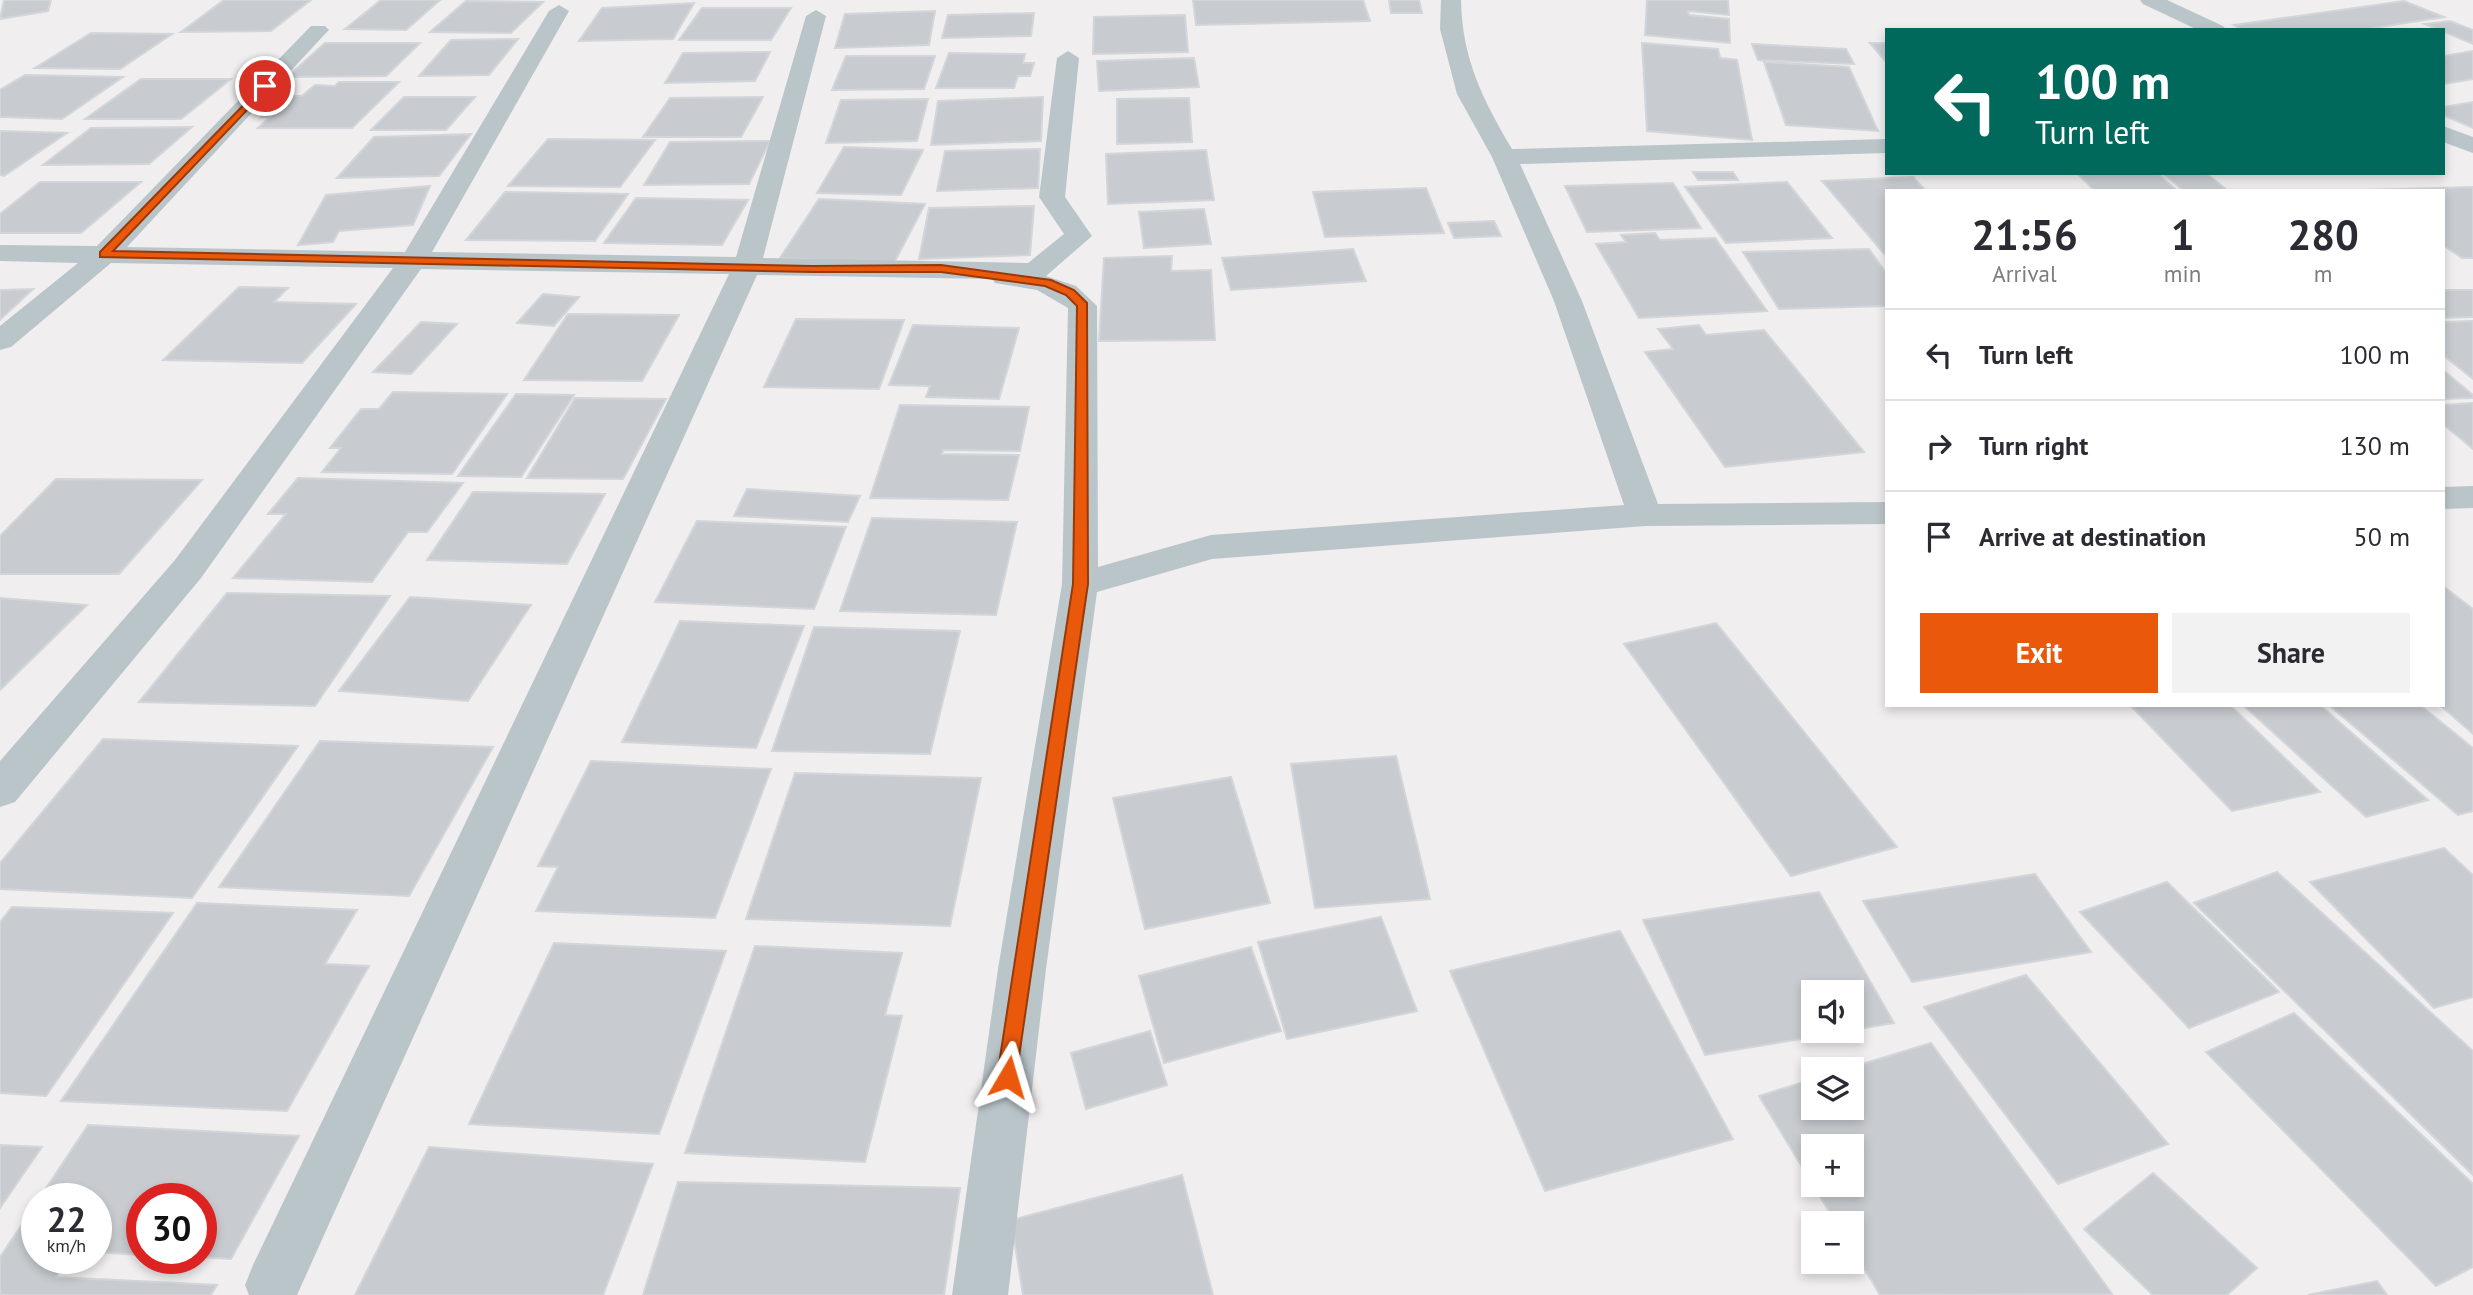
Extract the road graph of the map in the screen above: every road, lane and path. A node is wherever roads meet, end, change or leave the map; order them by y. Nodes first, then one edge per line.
1 (1451, 0) edge
2 (2150, 0) edge
3 (559, 11) dead end
4 (816, 16) dead end
5 (2212, 28) edge
6 (318, 30) dead end
7 (1068, 58) dead end
8 (2445, 134) edge
9 (1885, 146) edge
10 (2473, 146) edge
11 (1504, 157) junction
12 (0, 253) edge
13 (104, 255) junction
14 (414, 259) junction
15 (747, 266) junction
16 (941, 268) junction
17 (0, 341) edge
18 (2473, 497) edge
19 (2445, 498) edge
20 (1885, 513) edge
21 (1645, 515) junction
22 (1080, 584) junction
23 (0, 790) edge
24 (272, 1284) dead end
25 (980, 1295) edge

1 - 11 street
2 - 5 street
3 - 14 street
4 - 15 street
6 - 13 street
7 - 16 street
8 - 10 street
9 - 11 street
11 - 21 street
12 - 13 street
13 - 14 street
13 - 17 street
14 - 15 street
14 - 23 street
15 - 16 street
15 - 24 street
16 - 22 street
18 - 19 street
20 - 21 street
21 - 22 street
22 - 25 street

